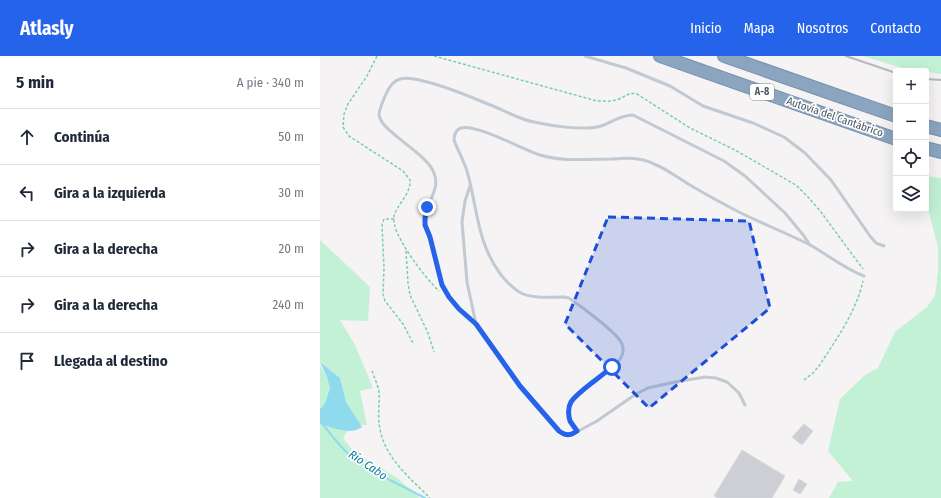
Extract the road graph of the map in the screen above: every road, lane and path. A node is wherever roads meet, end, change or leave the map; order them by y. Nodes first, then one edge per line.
1 (377, 56) edge
2 (434, 56) edge
3 (585, 56) edge
4 (660, 56) edge
5 (724, 56) edge
6 (893, 115) edge
7 (929, 125) edge
8 (929, 125) edge
9 (941, 127) edge
10 (941, 130) edge
11 (893, 137) edge
12 (929, 149) edge
13 (941, 152) edge
14 (470, 185) junction
15 (394, 219) junction
16 (810, 245) junction
17 (884, 246) dead end
18 (406, 249) junction
19 (864, 276) junction
20 (449, 297) junction
21 (476, 324) junction
22 (412, 343) dead end
23 (434, 352) dead end
24 (372, 371) dead end
25 (804, 380) dead end
26 (745, 404) dead end
27 (577, 431) junction
28 (430, 498) edge

1 - 15 path
2 - 19 path
3 - 17 lane
4 - 11 highway, Autovía del Cantábrico / A-8
5 - 6 highway, Autovía del Cantábrico / A-8
7 - 9 highway
8 - 10 highway
12 - 13 highway
14 - 16 lane
14 - 21 lane
14 - 27 lane
15 - 18 path
15 - 22 path
16 - 19 lane
16 - 20 lane
18 - 20 path
18 - 23 path
19 - 25 path
20 - 21 lane
21 - 27 lane
24 - 28 path
26 - 27 lane

